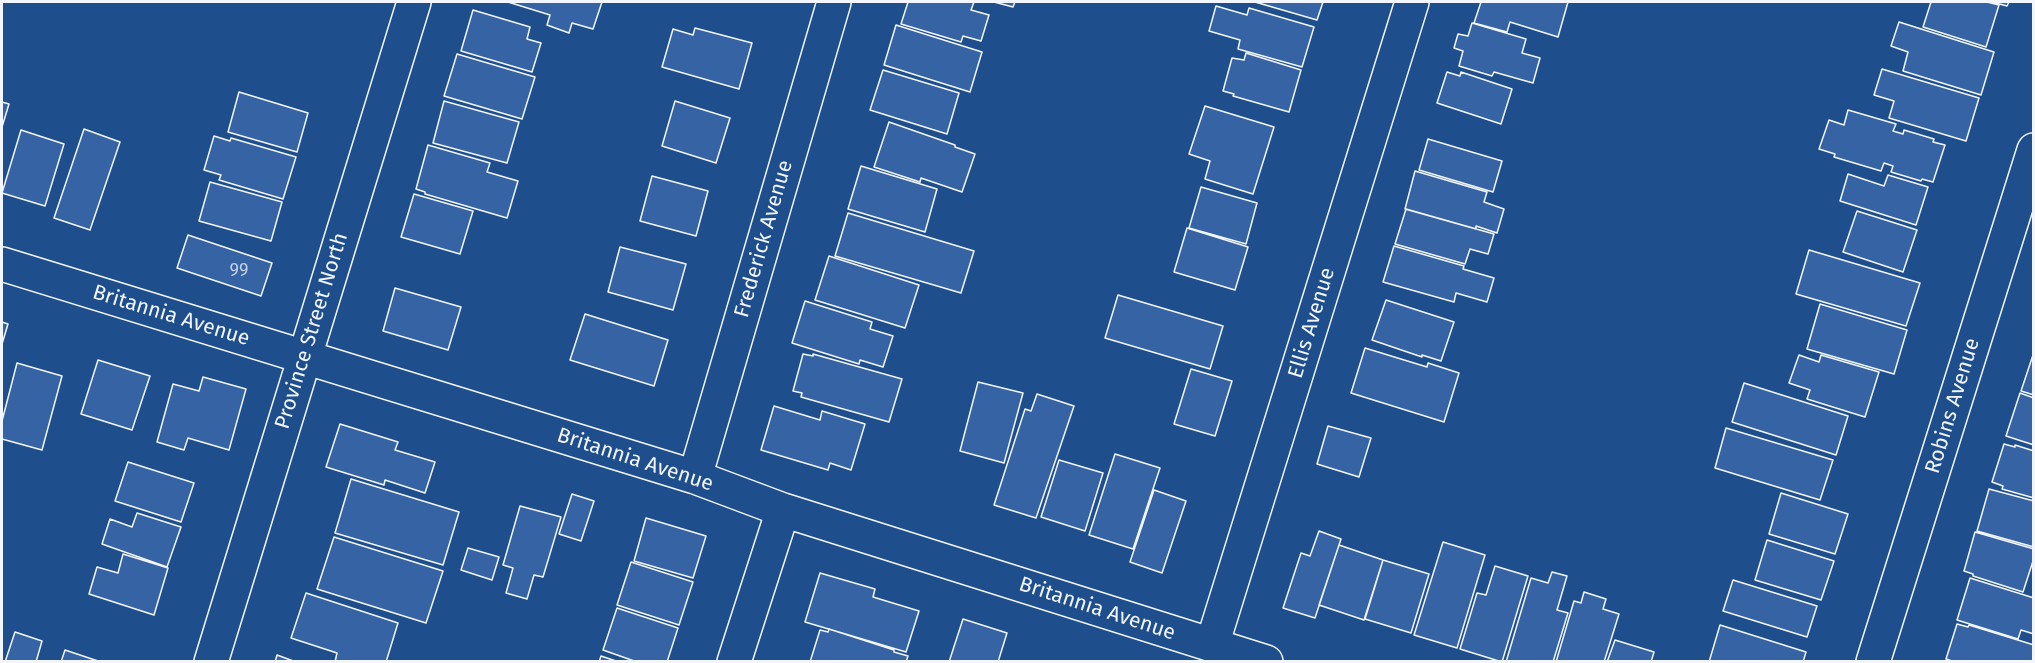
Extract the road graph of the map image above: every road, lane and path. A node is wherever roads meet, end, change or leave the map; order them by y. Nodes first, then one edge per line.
1 (414, 2) edge
2 (834, 2) edge
3 (1412, 2) edge
4 (2034, 150) edge
5 (2, 264) edge
6 (305, 357) junction
7 (694, 477) junction
8 (783, 510) junction
9 (1212, 645) junction
10 (211, 662) edge
11 (734, 662) edge
12 (1266, 662) edge
13 (1873, 662) edge

1 - 6 street, Province Street North
2 - 7 street, Frederick Avenue
3 - 9 street, Ellis Avenue
4 - 13 street, Robins Avenue
5 - 6 street, Britannia Avenue
6 - 7 street, Britannia Avenue
6 - 10 street, Province Street North
7 - 8 street, Britannia Avenue
8 - 9 street, Britannia Avenue
8 - 11 street
9 - 12 street, Britannia Avenue

